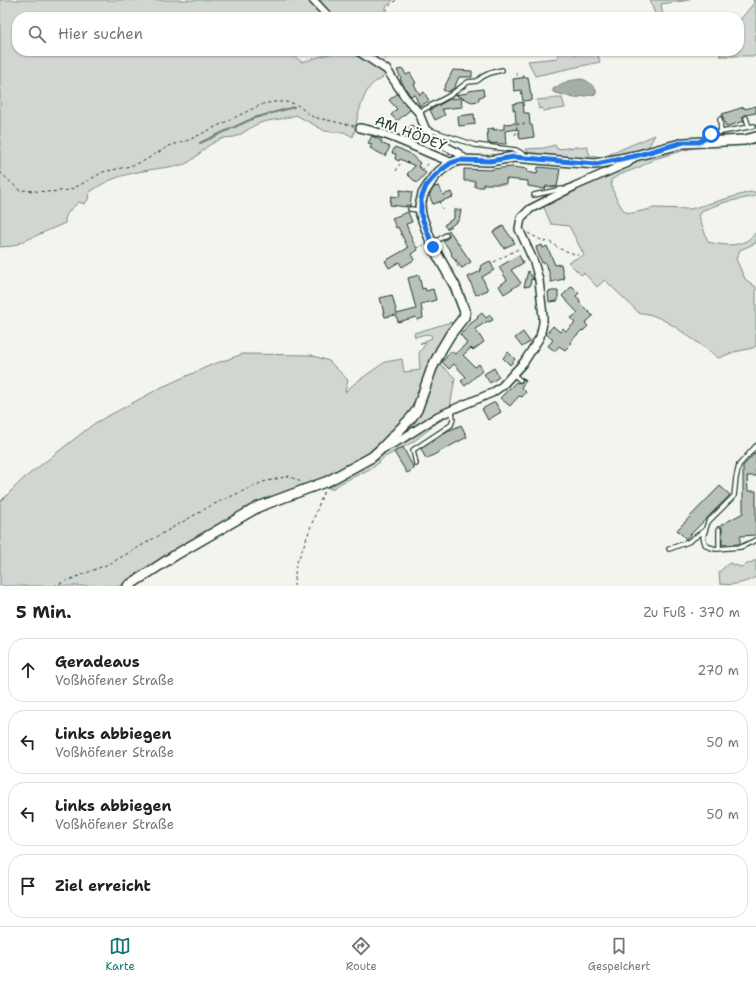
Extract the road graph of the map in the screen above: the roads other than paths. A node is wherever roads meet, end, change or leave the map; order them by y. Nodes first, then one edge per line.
1 (313, 0) edge
2 (324, 12) edge
3 (366, 56) edge
4 (502, 70) dead end
5 (419, 113) junction
6 (746, 118) dead end
7 (720, 119) dead end
8 (754, 126) dead end
9 (749, 127) junction
10 (360, 128) road end
11 (425, 128) junction
12 (721, 132) junction
13 (756, 137) edge
14 (699, 142) junction
15 (635, 156) junction
16 (528, 158) junction
17 (466, 160) junction
18 (451, 163) junction
19 (575, 186) junction
20 (534, 195) dead end
21 (410, 209) dead end
22 (421, 211) junction
23 (446, 235) dead end
24 (432, 244) junction
25 (513, 374) junction
26 (520, 380) dead end
27 (452, 410) junction
28 (756, 446) edge
29 (382, 448) junction
30 (416, 464) dead end
31 (719, 529) dead end
32 (704, 531) junction
33 (756, 540) edge
34 (669, 549) dead end
35 (719, 549) junction
36 (128, 586) edge

1 - 2 street
3 - 5 street
4 - 5 lane
5 - 11 street
6 - 9 lane
7 - 12 lane
8 - 9 lane
9 - 12 lane
10 - 18 street, AM HÖDEY
11 - 16 lane
11 - 17 street
12 - 14 lane
13 - 14 street
14 - 15 street
15 - 16 street
15 - 19 street
16 - 17 street
17 - 18 street
18 - 22 street
19 - 20 lane
19 - 25 street
21 - 22 lane
22 - 24 street
23 - 24 lane
24 - 29 street
25 - 26 lane
25 - 27 street
27 - 29 street
27 - 30 lane
28 - 32 lane
29 - 36 street
31 - 35 lane
32 - 34 lane
32 - 35 lane
33 - 35 lane

